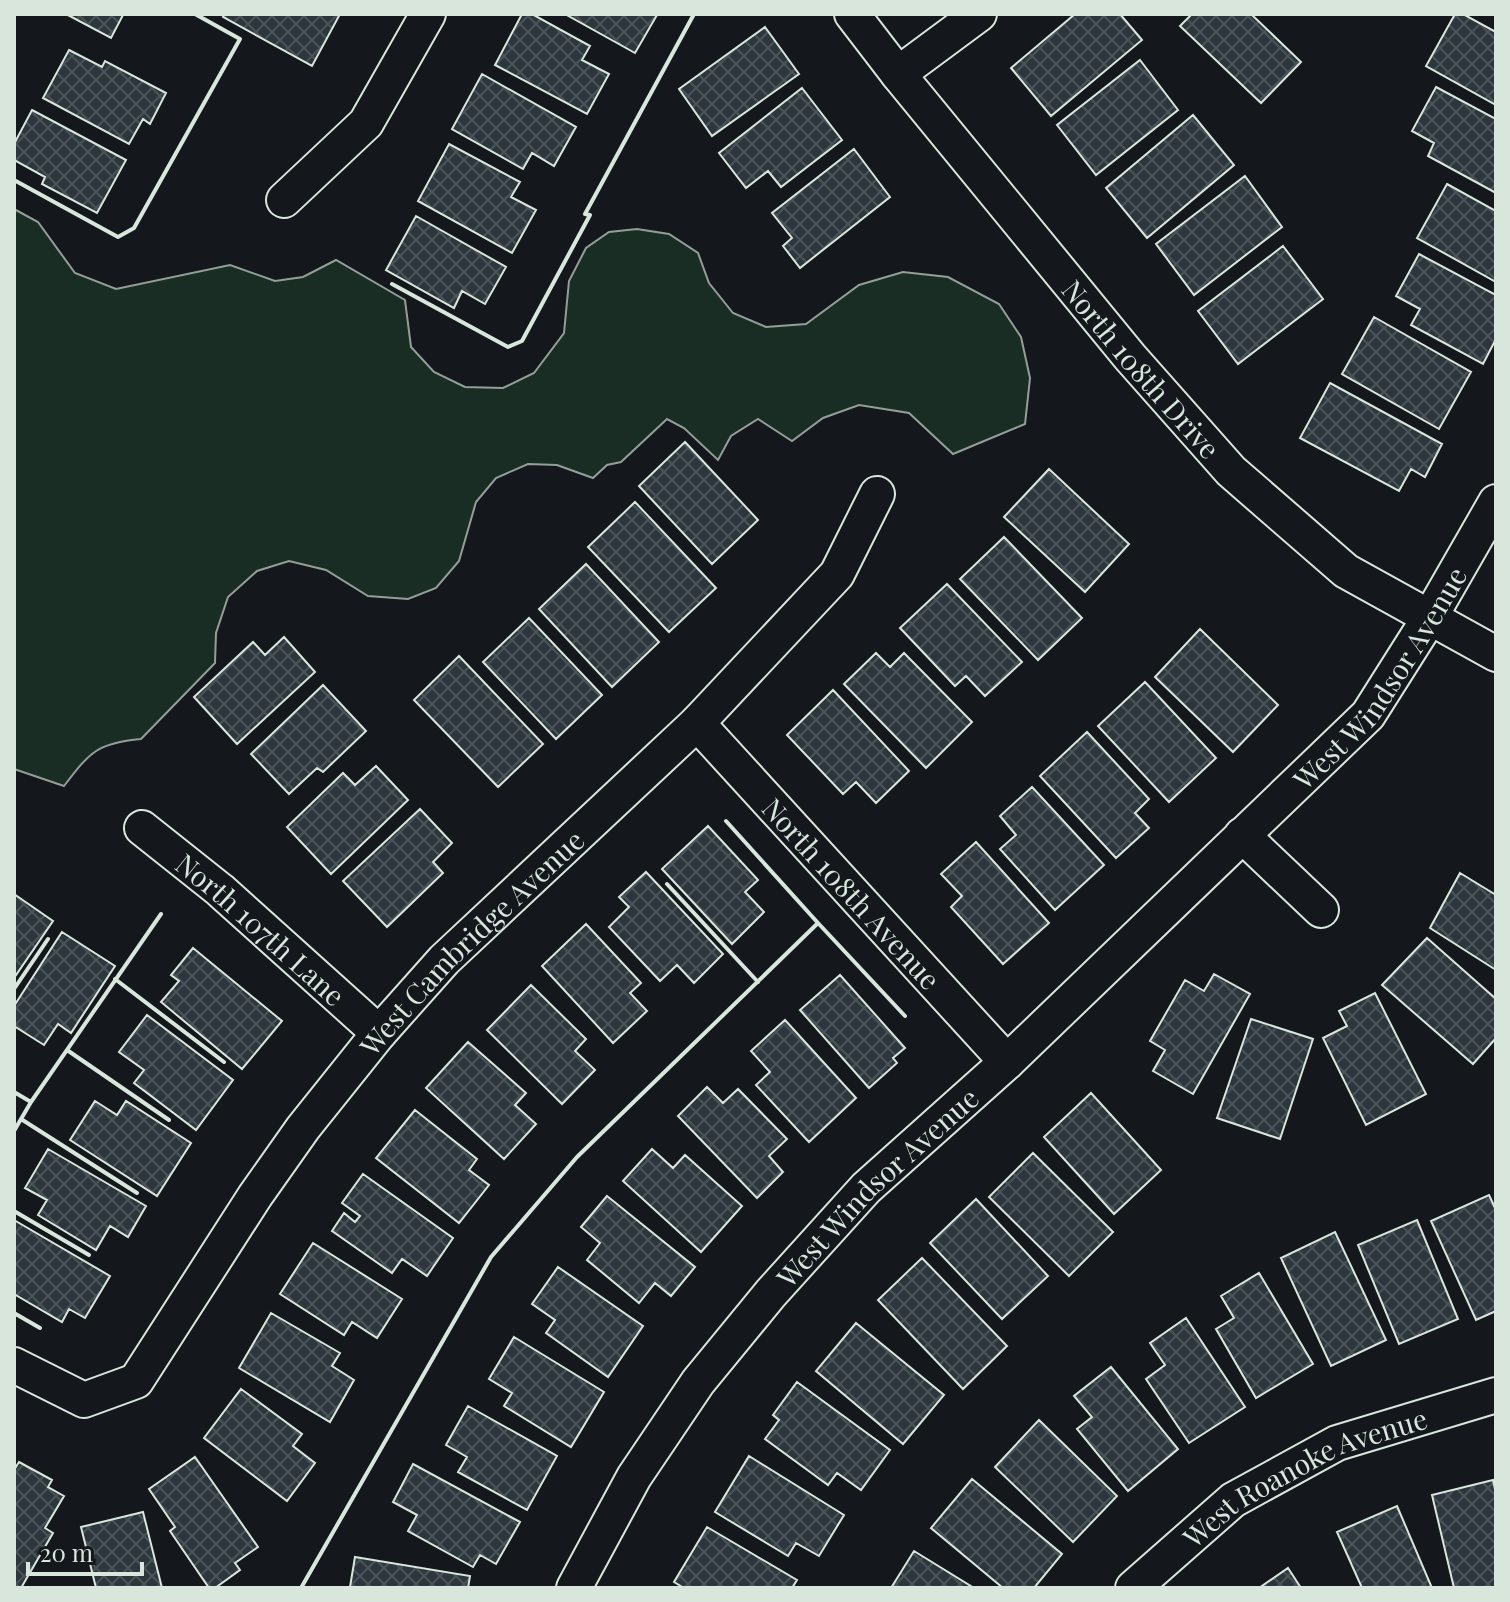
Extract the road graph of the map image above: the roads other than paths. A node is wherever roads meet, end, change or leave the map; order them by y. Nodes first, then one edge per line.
1 (428, 14) edge
2 (852, 14) edge
3 (979, 14) edge
4 (898, 74) junction
5 (284, 200) dead end
6 (877, 494) dead end
7 (1496, 502) edge
8 (1430, 617) junction
9 (1496, 654) edge
10 (697, 723) junction
11 (142, 828) dead end
12 (1242, 835) junction
13 (1321, 910) dead end
14 (379, 1033) junction
15 (1007, 1062) junction
16 (14, 1365) edge
17 (1496, 1395) edge
18 (574, 1588) edge
19 (1133, 1588) edge

1 - 5 street
2 - 4 street, North 108th Drive
3 - 4 street
4 - 8 street, North 108th Drive
6 - 10 street, West Cambridge Avenue
7 - 8 street, West Windsor Avenue
8 - 9 street, North 108th Drive
8 - 12 street, West Windsor Avenue
10 - 14 street, West Cambridge Avenue
10 - 15 street, North 108th Avenue
11 - 14 street, North 107th Lane
12 - 13 street
12 - 15 street, West Windsor Avenue
14 - 16 street, West Cambridge Avenue
15 - 18 street, West Windsor Avenue
17 - 19 street, West Roanoke Avenue

